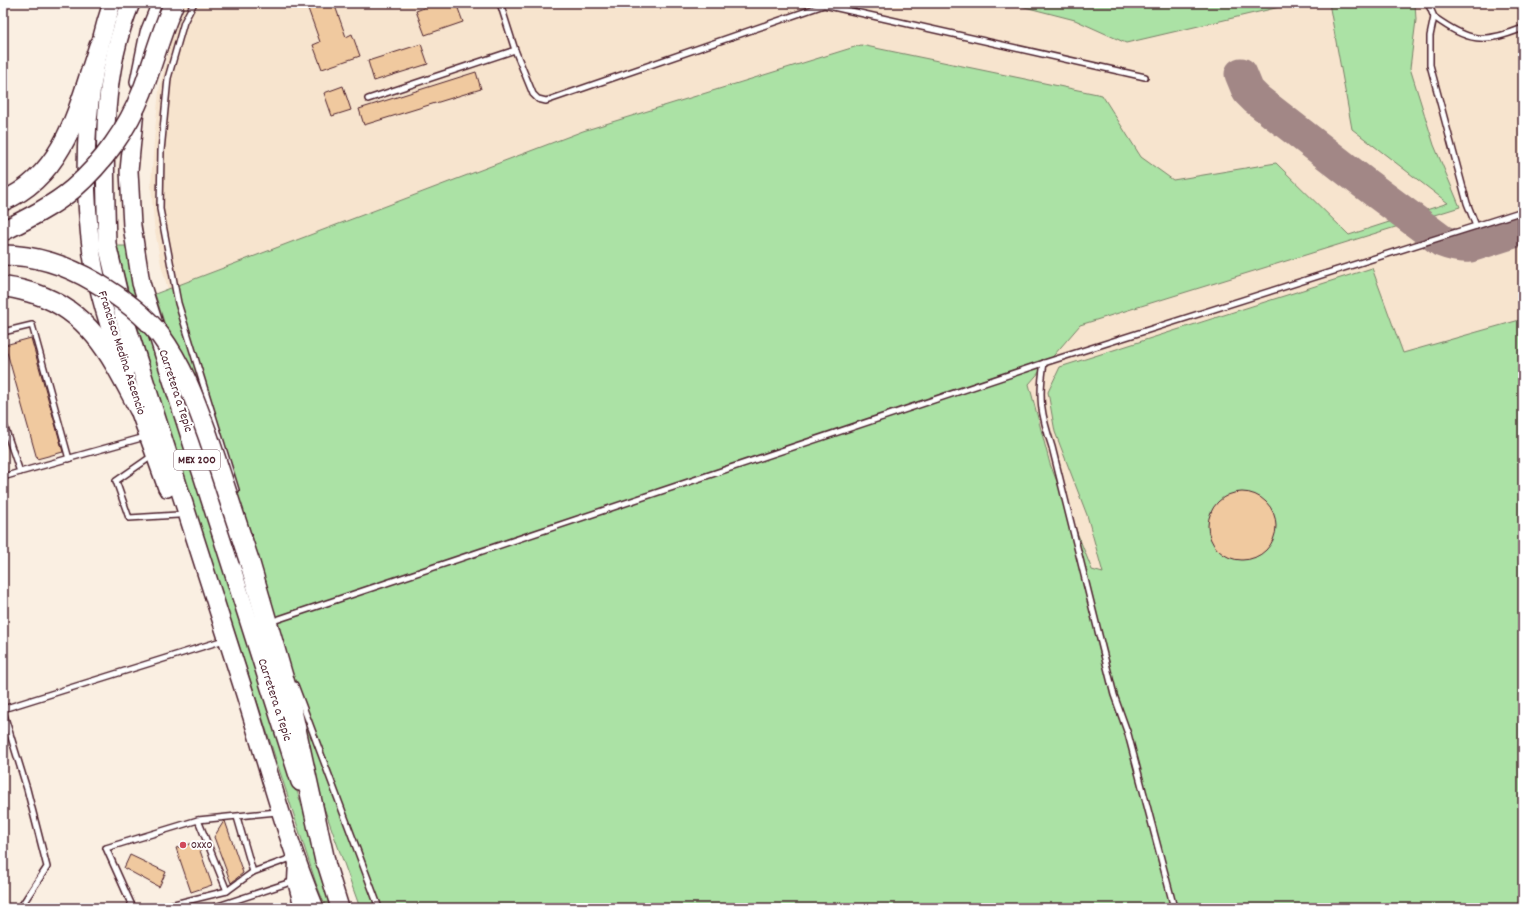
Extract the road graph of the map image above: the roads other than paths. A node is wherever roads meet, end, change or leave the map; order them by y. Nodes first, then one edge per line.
1 (112, 3) edge
2 (131, 3) edge
3 (161, 3) edge
4 (174, 3) edge
5 (194, 3) edge
6 (500, 3) edge
7 (1428, 3) edge
8 (826, 4) edge
9 (1434, 18) junction
10 (1523, 28) edge
11 (99, 46) junction
12 (515, 50) junction
13 (1145, 77) dead end
14 (368, 99) dead end
15 (3, 201) edge
16 (1523, 211) edge
17 (1476, 226) junction
18 (3, 231) edge
19 (3, 255) edge
20 (3, 287) edge
21 (3, 332) edge
22 (1044, 363) junction
23 (139, 409) junction
24 (3, 422) edge
25 (148, 436) junction
26 (155, 454) junction
27 (69, 458) junction
28 (20, 472) junction
29 (3, 477) edge
30 (238, 498) dead end
31 (178, 515) junction
32 (214, 596) junction
33 (273, 612) dead end
34 (276, 620) junction
35 (278, 627) dead end
36 (227, 639) junction
37 (293, 679) dead end
38 (3, 710) edge
39 (280, 812) junction
40 (237, 817) junction
41 (198, 820) junction
42 (296, 859) junction
43 (325, 861) junction
44 (253, 872) junction
45 (299, 880) junction
46 (227, 892) junction
47 (20, 908) edge
48 (133, 908) edge
49 (158, 908) edge
50 (212, 908) edge
51 (302, 908) edge
52 (315, 908) edge
53 (340, 908) edge
54 (379, 908) edge
55 (1174, 908) edge

1 - 11 highway, Francisco Medina Ascencio
2 - 32 highway, Carretera a Tepic / MEX 200
3 - 43 highway, Carretera a Tepic / MEX 200
4 - 18 highway, bridge
5 - 30 lane
6 - 12 lane
7 - 9 lane
8 - 12 lane
8 - 13 lane
9 - 10 lane
9 - 17 lane
11 - 15 highway
11 - 23 highway, Francisco Medina Ascencio
12 - 14 lane
16 - 17 lane
17 - 22 lane
19 - 43 highway, bridge
20 - 23 highway
21 - 27 lane
22 - 34 lane
22 - 55 lane
23 - 25 highway, Francisco Medina Ascencio
24 - 28 lane
25 - 26 highway, Francisco Medina Ascencio
25 - 27 lane
26 - 31 highway, Francisco Medina Ascencio
26 - 31 lane
27 - 28 lane
28 - 29 lane
31 - 32 highway, Francisco Medina Ascencio
32 - 36 highway, Carretera a Tepic / MEX 200
33 - 34 lane
34 - 35 lane
36 - 38 lane
36 - 39 highway, Carretera a Tepic / MEX 200
37 - 54 lane
38 - 47 lane
39 - 40 lane
39 - 42 highway, Carretera a Tepic / MEX 200
40 - 41 lane
40 - 44 lane
41 - 46 lane
41 - 48 lane
42 - 44 lane
42 - 45 highway, Carretera a Tepic / MEX 200
43 - 53 highway, Carretera a Tepic / MEX 200
44 - 46 lane
45 - 50 lane
45 - 51 main road
45 - 52 highway, Carretera a Tepic / MEX 200
46 - 49 lane

